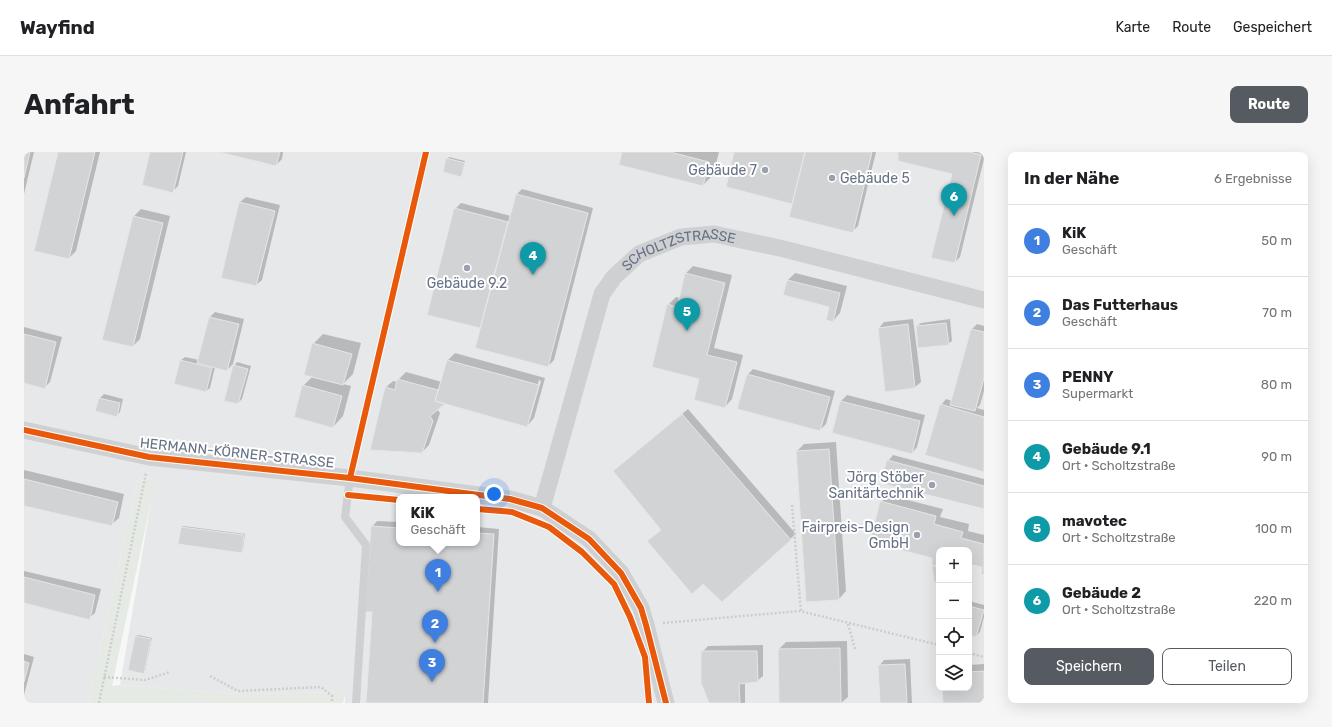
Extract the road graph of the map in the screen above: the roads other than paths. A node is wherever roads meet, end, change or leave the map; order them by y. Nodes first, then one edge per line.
1 (984, 300) edge
2 (24, 430) edge
3 (350, 478) junction
4 (472, 494) edge
5 (480, 495) edge
6 (542, 508) junction
7 (356, 703) edge
8 (666, 703) edge

1 - 6 street, SCHOLTZSTRASSE
2 - 3 street, HERMANN-KÖRNER-STRASSE
3 - 4 street, HERMANN-KÖRNER-STRASSE
3 - 7 lane
5 - 6 street, HERMANN-KÖRNER-STRASSE
6 - 8 street, HERMANN-KÖRNER-STRASSE

